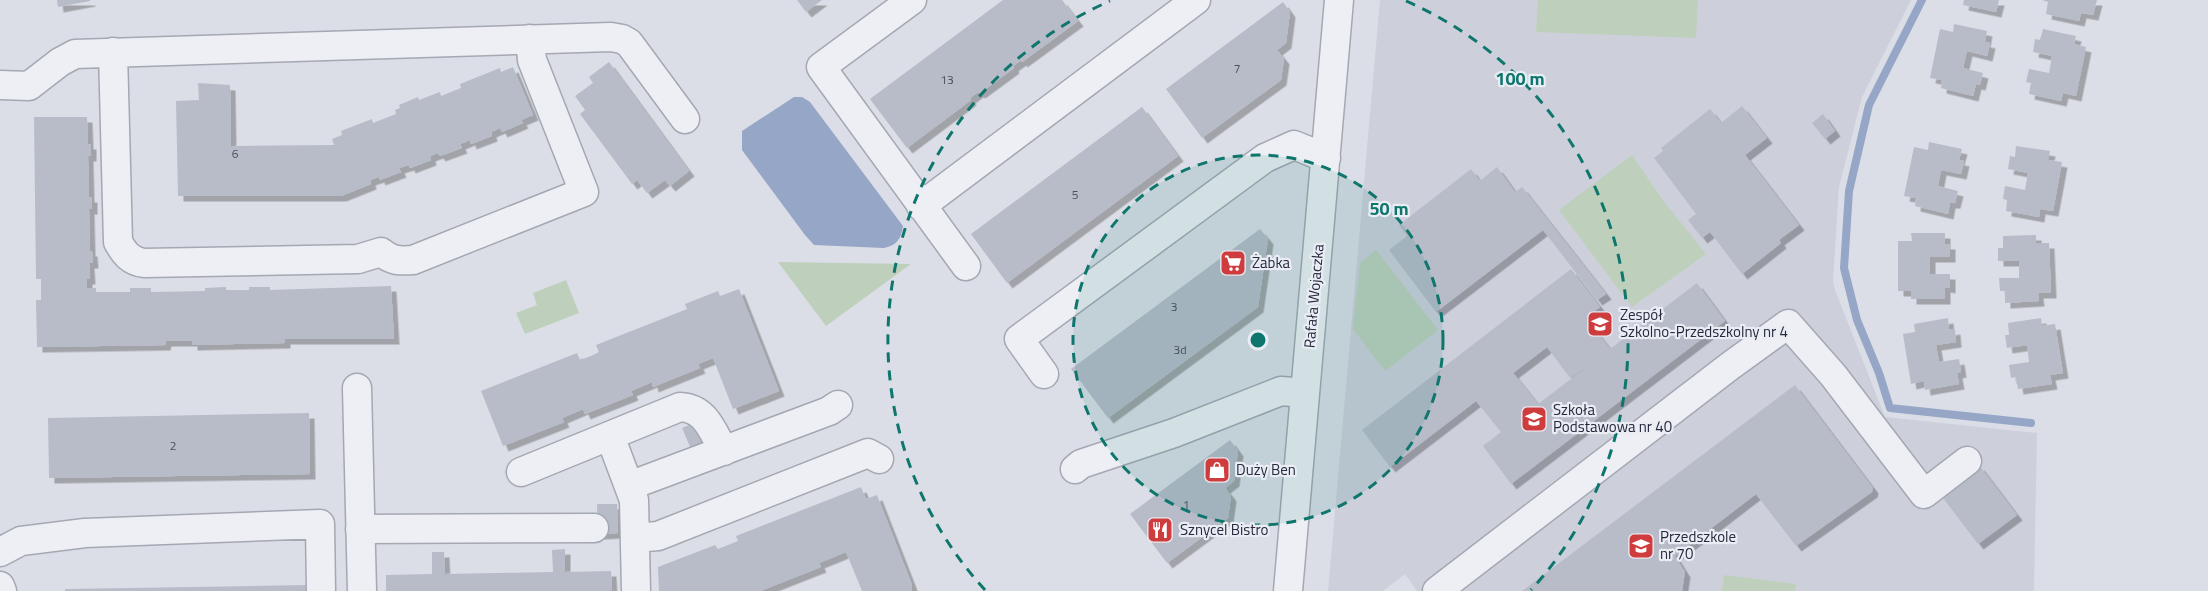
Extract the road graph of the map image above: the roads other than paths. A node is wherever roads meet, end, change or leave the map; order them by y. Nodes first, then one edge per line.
1 (912, 0) edge
2 (1196, 0) edge
3 (1339, 0) edge
4 (530, 39) junction
5 (113, 52) junction
6 (0, 85) edge
7 (685, 119) dead end
8 (1326, 158) junction
9 (921, 206) junction
10 (966, 266) dead end
11 (1044, 374) dead end
12 (357, 388) dead end
13 (1305, 393) junction
14 (838, 405) dead end
15 (610, 436) junction
16 (724, 451) junction
17 (879, 459) dead end
18 (1967, 461) dead end
19 (1075, 469) dead end
20 (521, 471) dead end
21 (629, 486) junction
22 (594, 528) dead end
23 (360, 529) junction
24 (635, 538) junction
25 (0, 552) edge
26 (0, 586) edge
27 (2, 591) edge
28 (321, 591) edge
29 (362, 591) edge
30 (636, 591) edge
31 (1288, 591) edge
32 (1437, 591) edge

1 - 9 street
2 - 9 street
3 - 8 street, Rafała Wojaczka
4 - 5 street
4 - 5 street
4 - 7 street
5 - 6 street
8 - 11 street
8 - 13 street, Rafała Wojaczka
9 - 10 street
12 - 23 street
13 - 19 street
13 - 31 street, Rafała Wojaczka
14 - 16 street
15 - 16 street
15 - 20 street
15 - 21 street
16 - 21 street
17 - 24 street
18 - 32 street
21 - 24 street
22 - 23 street
23 - 29 street
24 - 30 street
25 - 28 street
26 - 27 street

